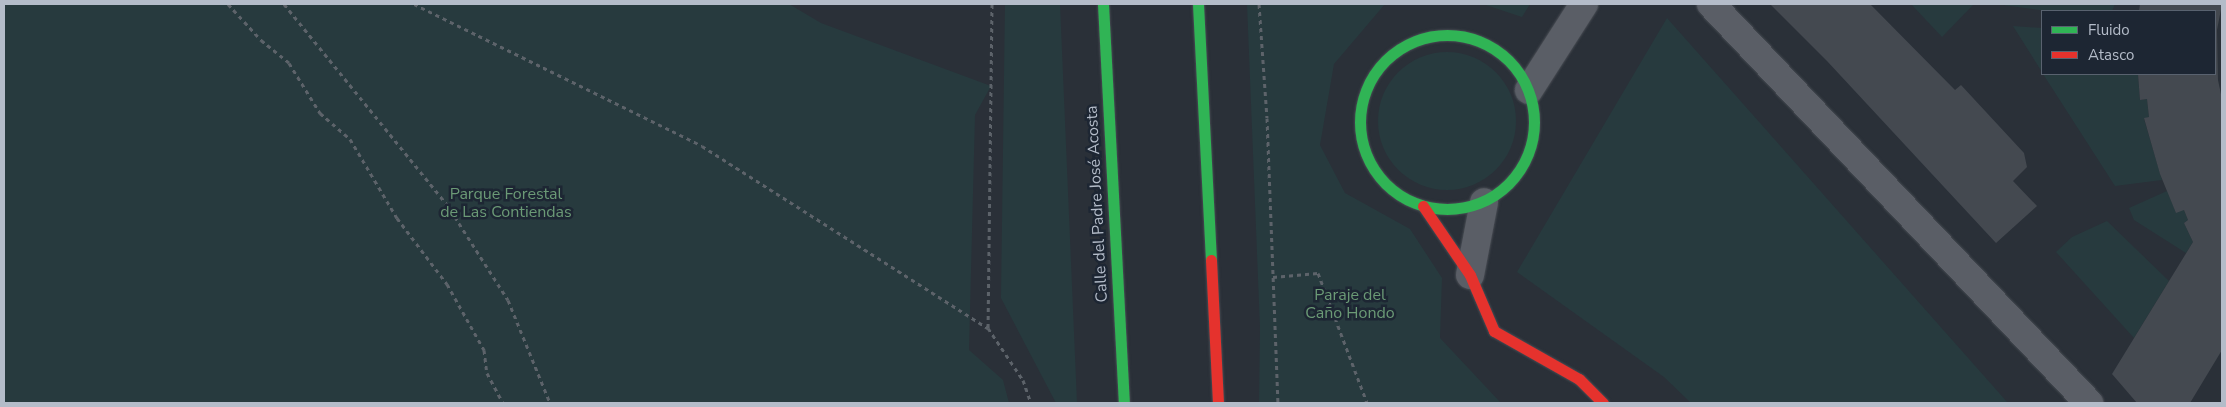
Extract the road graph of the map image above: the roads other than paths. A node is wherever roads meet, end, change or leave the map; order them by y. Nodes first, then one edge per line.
1 (1102, 4) edge
2 (1198, 4) edge
3 (1584, 4) edge
4 (1711, 4) edge
5 (1529, 90) junction
6 (1484, 202) junction
7 (1423, 206) junction
8 (1470, 275) junction
9 (1124, 403) edge
10 (1218, 403) edge
11 (1603, 403) edge
12 (2088, 403) edge

1 - 9 main road, Calle del Padre José Acosta
2 - 10 main road
3 - 5 street
4 - 12 street
5 - 6 main road
5 - 7 main road
6 - 7 main road
6 - 8 street
7 - 8 main road
8 - 11 main road

